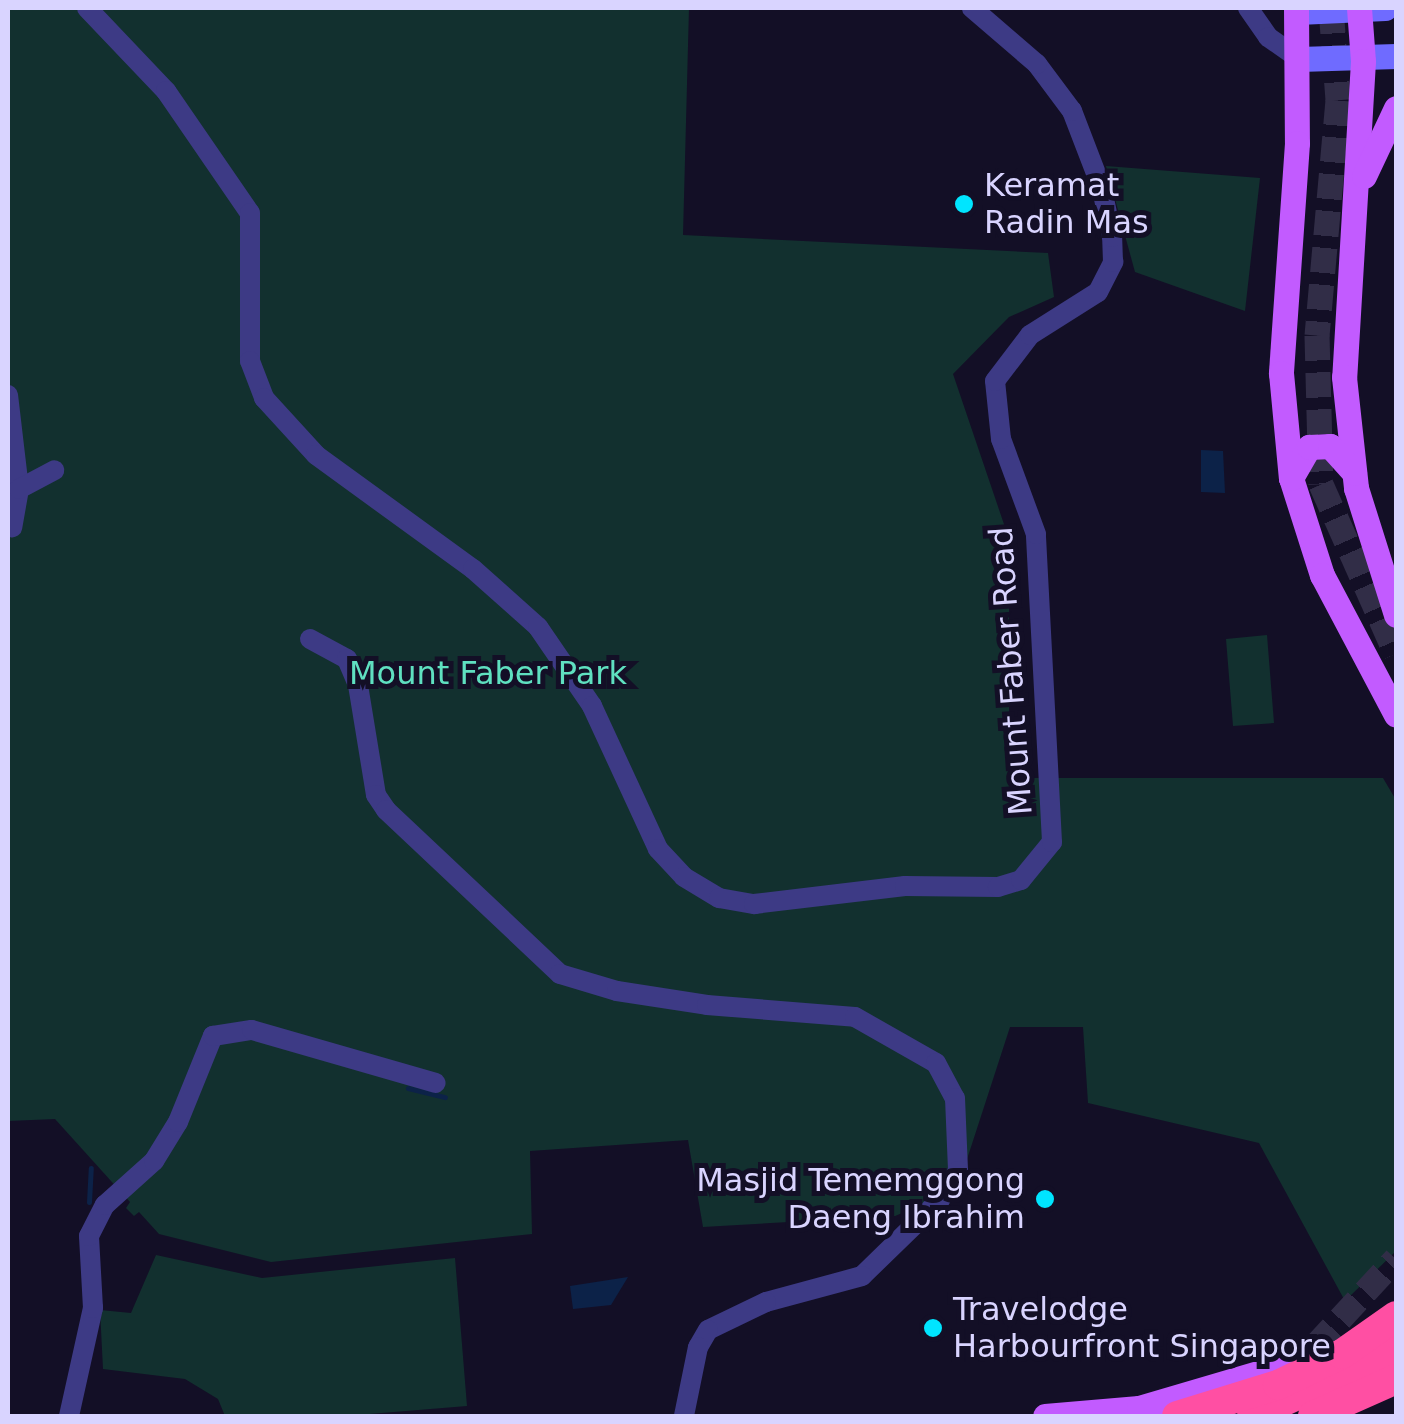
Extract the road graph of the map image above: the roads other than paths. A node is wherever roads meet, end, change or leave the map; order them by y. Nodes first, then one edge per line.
1 (87, 8) edge
2 (972, 8) edge
3 (1248, 8) edge
4 (1293, 9) edge
5 (1368, 9) edge
6 (1396, 56) edge
7 (1300, 59) junction
8 (1363, 60) junction
9 (1396, 108) edge
10 (1354, 204) junction
11 (8, 394) edge
12 (54, 470) dead end
13 (1354, 473) junction
14 (1291, 478) junction
15 (19, 489) junction
16 (12, 528) dead end
17 (1396, 615) edge
18 (310, 639) dead end
19 (1396, 715) edge
20 (436, 1083) dead end
21 (1396, 1306) edge
22 (1396, 1316) edge
23 (1396, 1348) edge
24 (1396, 1379) edge
25 (69, 1416) edge
26 (684, 1416) edge
27 (1044, 1416) edge
28 (1177, 1416) edge
29 (1252, 1416) edge
30 (1313, 1416) edge

1 - 2 street, Mount Faber Road
3 - 7 street
4 - 5 main road
4 - 7 main road
5 - 8 main road
6 - 8 main road
7 - 8 main road
7 - 14 main road
8 - 10 main road
9 - 10 main road
10 - 13 main road
11 - 15 street
12 - 15 street
13 - 14 main road
13 - 17 main road
14 - 19 main road
15 - 16 street
18 - 26 street
20 - 25 street
21 - 27 main road
22 - 28 highway, bridge
23 - 29 highway
24 - 30 highway

